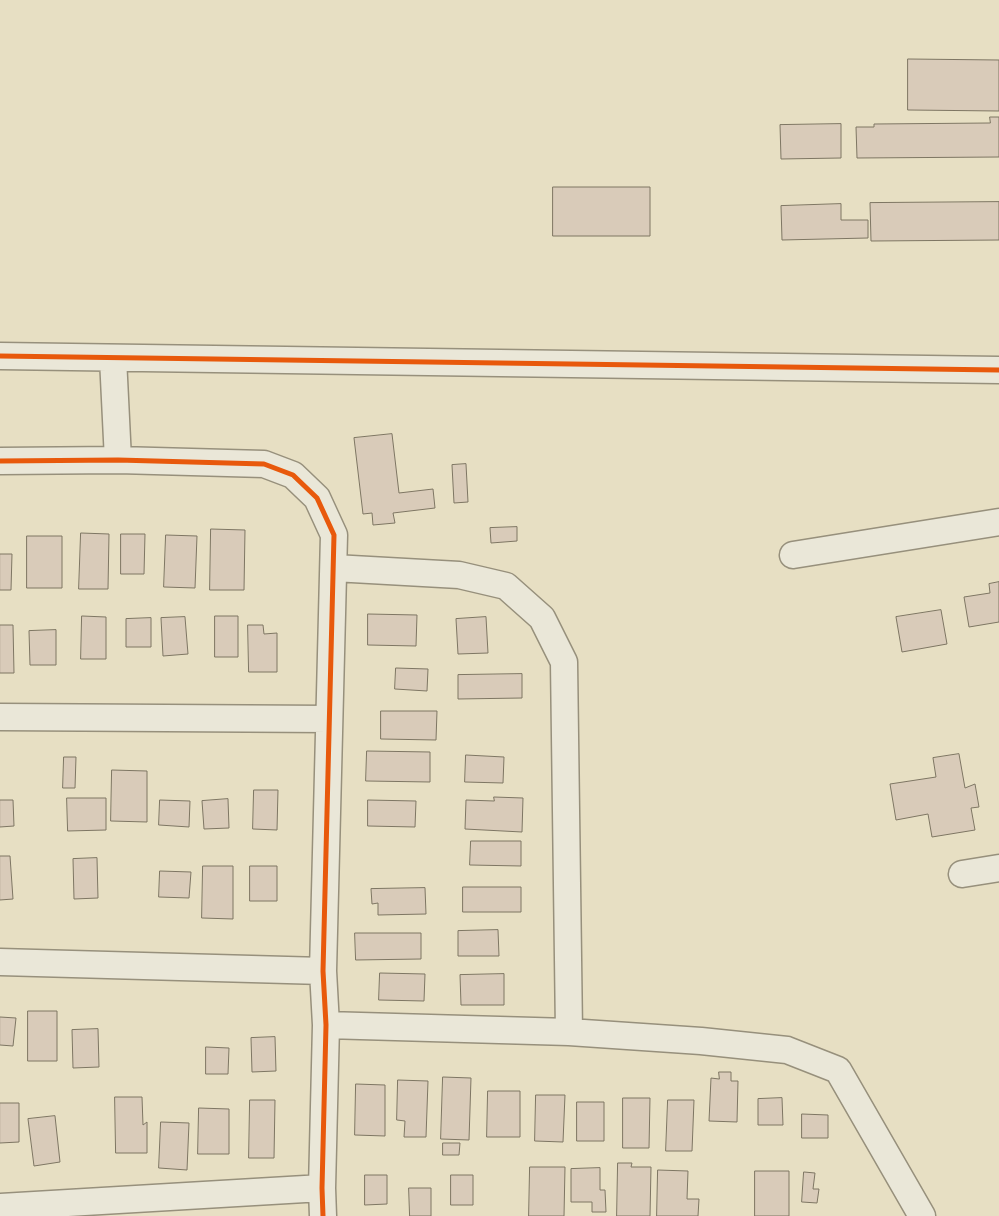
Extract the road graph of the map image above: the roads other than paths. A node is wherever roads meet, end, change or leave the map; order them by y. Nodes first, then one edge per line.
1 (0, 356) edge
2 (113, 358) junction
3 (999, 370) edge
4 (118, 460) junction
5 (0, 461) edge
6 (999, 522) edge
7 (793, 555) dead end
8 (334, 568) junction
9 (0, 717) edge
10 (330, 719) junction
11 (999, 868) edge
12 (962, 874) dead end
13 (0, 962) edge
14 (323, 971) junction
15 (326, 1025) junction
16 (569, 1032) junction
17 (322, 1188) junction
18 (0, 1207) edge
19 (323, 1216) edge
20 (922, 1216) edge

1 - 2 street
2 - 3 street
2 - 4 street
4 - 5 street
4 - 8 street
6 - 7 street
8 - 10 street
8 - 16 street
9 - 10 street
10 - 14 street
11 - 12 street
13 - 14 street
14 - 15 street
15 - 16 street
15 - 17 street
16 - 20 street
17 - 18 street
17 - 19 street

